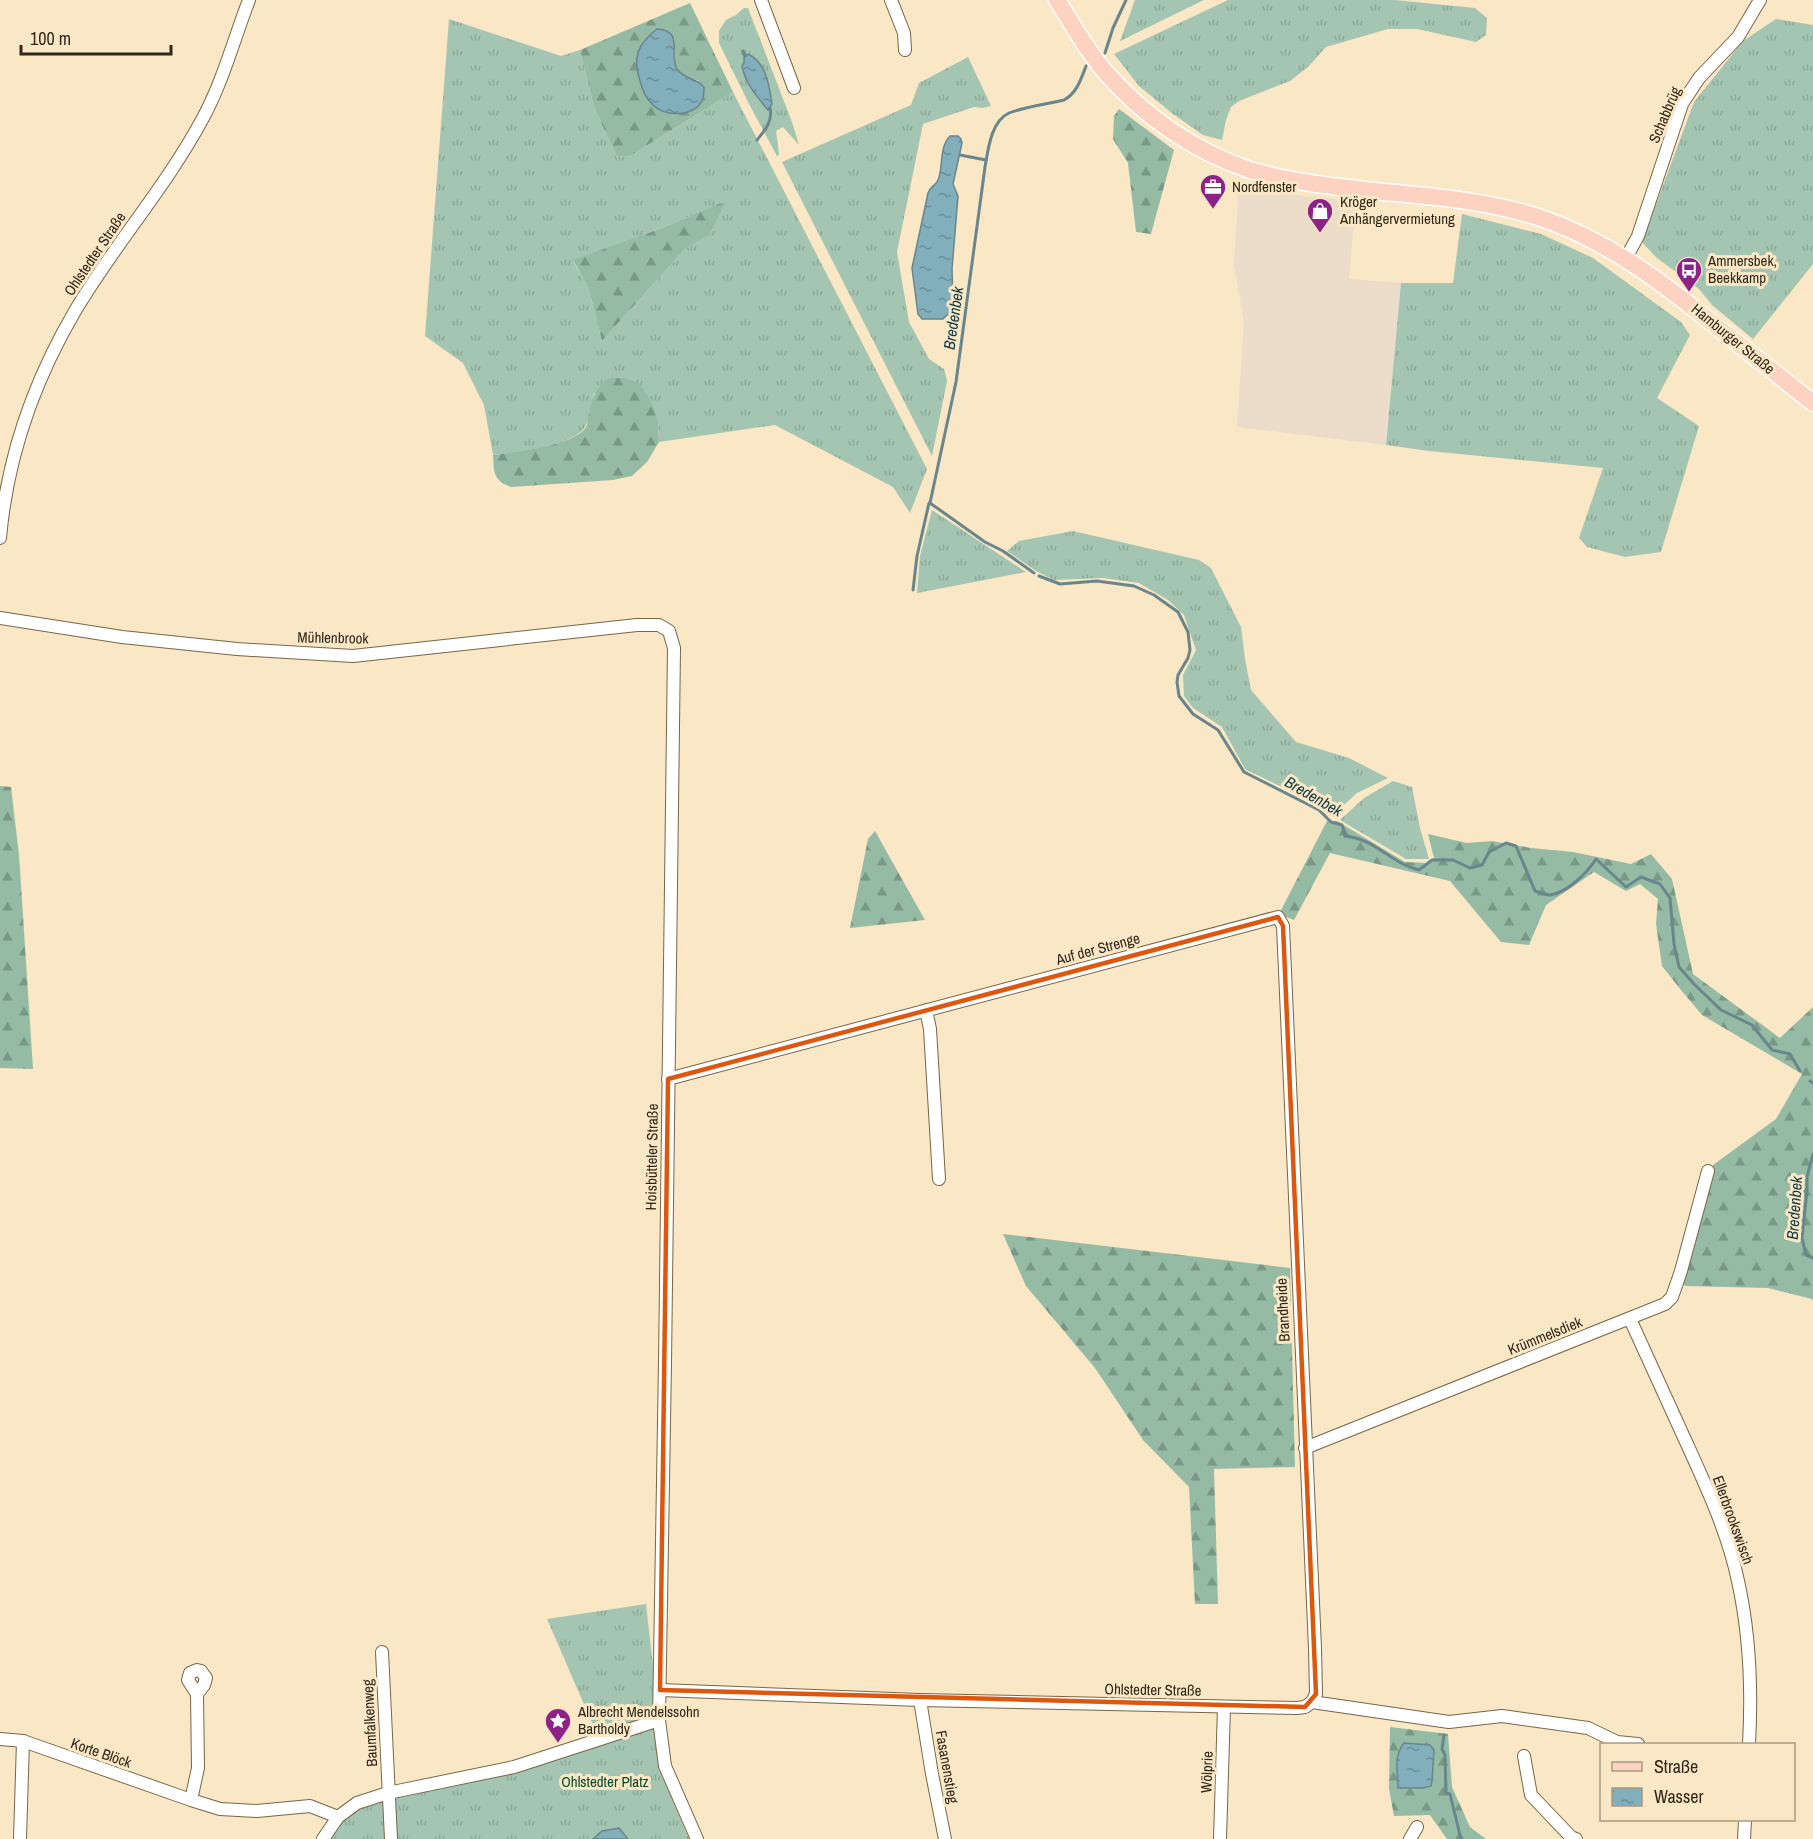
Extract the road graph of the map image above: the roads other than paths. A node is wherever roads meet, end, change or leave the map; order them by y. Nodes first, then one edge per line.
1 (249, 0) edge
2 (761, 0) edge
3 (891, 0) edge
4 (1057, 0) edge
5 (1760, 0) edge
6 (905, 51) dead end
7 (794, 88) dead end
8 (1626, 258) junction
9 (1813, 403) edge
10 (0, 538) edge
11 (0, 618) edge
12 (665, 628) joint
13 (1278, 917) joint
14 (926, 1010) junction
15 (668, 1079) junction
16 (1707, 1171) dead end
17 (939, 1179) dead end
18 (1630, 1319) junction
19 (1305, 1448) junction
20 (382, 1652) dead end
21 (660, 1690) junction
22 (196, 1694) dead end
23 (920, 1700) junction
24 (1312, 1702) junction
25 (1224, 1707) junction
26 (659, 1720) junction
27 (0, 1739) edge
28 (22, 1741) junction
29 (1628, 1743) edge
30 (1749, 1743) edge
31 (1524, 1756) dead end
32 (388, 1792) junction
33 (191, 1800) junction
34 (338, 1817) junction
35 (1745, 1821) edge
36 (1417, 1827) dead end
37 (20, 1839) edge
38 (323, 1839) edge
39 (391, 1839) edge
40 (696, 1839) edge
41 (945, 1839) edge
42 (1220, 1839) edge
43 (1410, 1839) edge
44 (1576, 1839) edge
45 (1744, 1839) edge

1 - 10 street, Ohlstedter Straße
2 - 7 street
3 - 6 street
4 - 8 main road, Hamburger Straße
5 - 8 street, Schabbrüg
8 - 9 main road, Hamburger Straße
11 - 12 street, Mühlenbrook
12 - 15 street, Hoisbütteler Straße
13 - 14 street, Auf der Strenge
13 - 19 street, Brandheide
14 - 15 street, Auf der Strenge
14 - 17 street
15 - 21 street, Hoisbütteler Straße
16 - 18 street, Krümmelsdiek
18 - 19 street, Krümmelsdiek
18 - 30 street, Ellerbrookswisch
19 - 24 street, Brandheide
20 - 32 street, Baumfalkenweg
21 - 23 street, Ohlstedter Straße
21 - 26 street
22 - 33 street
23 - 25 street, Ohlstedter Straße
23 - 41 street, Fasanenstieg
24 - 25 street, Ohlstedter Straße
24 - 29 street, Ohlstedter Straße
25 - 42 street, Wölprie
26 - 32 street
26 - 40 street
27 - 28 street, Korte Blöck
28 - 33 street, Korte Blöck
28 - 37 street
31 - 44 street
32 - 34 street
32 - 39 street
33 - 34 street, Korte Blöck
34 - 38 street
35 - 45 street
36 - 43 street

